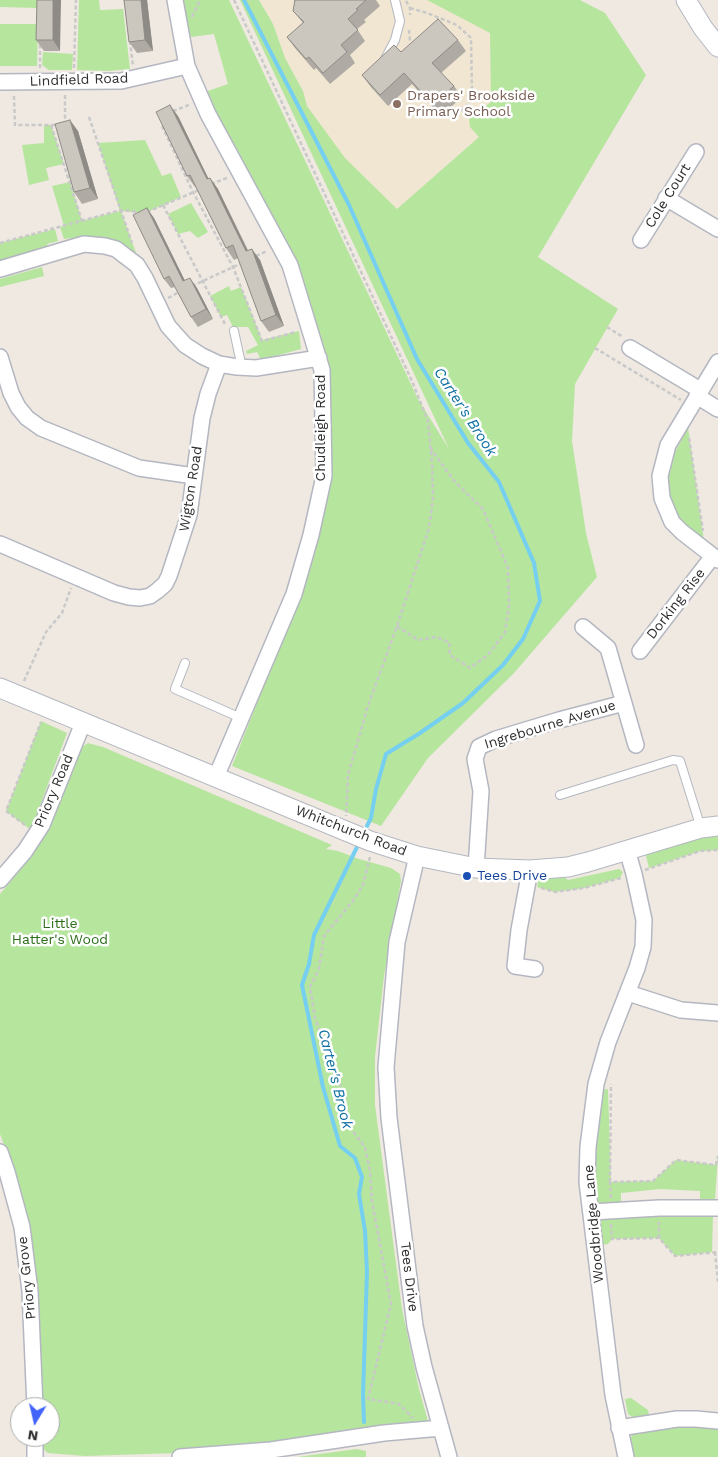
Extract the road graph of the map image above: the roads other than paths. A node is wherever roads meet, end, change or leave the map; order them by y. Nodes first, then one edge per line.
1 (175, 0) edge
2 (395, 0) edge
3 (686, 0) edge
4 (718, 47) edge
5 (384, 60) edge
6 (187, 66) junction
7 (7, 82) edge
8 (696, 152) dead end
9 (666, 198) junction
10 (718, 229) edge
11 (641, 240) dead end
12 (0, 269) edge
13 (234, 331) road end
14 (630, 348) dead end
15 (0, 357) edge
16 (319, 358) junction
17 (718, 362) edge
18 (219, 364) junction
19 (242, 368) junction
20 (693, 402) junction
21 (718, 409) edge
22 (194, 476) junction
23 (0, 544) edge
24 (712, 556) edge
25 (583, 627) dead end
26 (640, 651) dead end
27 (185, 663) dead end
28 (0, 688) edge
29 (624, 703) junction
30 (241, 718) junction
31 (83, 723) junction
32 (636, 745) dead end
33 (216, 777) junction
34 (560, 796) dead end
35 (710, 827) edge
36 (628, 850) junction
37 (417, 856) junction
38 (476, 868) junction
39 (530, 870) junction
40 (0, 880) edge
41 (535, 969) dead end
42 (628, 993) junction
43 (718, 1013) edge
44 (0, 1152) edge
45 (7, 1200) edge
46 (718, 1208) edge
47 (591, 1212) junction
48 (35, 1397) edge
49 (718, 1421) edge
50 (440, 1428) junction
51 (620, 1428) junction
52 (180, 1457) edge
53 (449, 1457) edge
54 (626, 1457) edge

1 - 6 street, Chudleigh Road
2 - 5 lane
3 - 4 street
6 - 7 street, Lindfield Road
6 - 16 street, Chudleigh Road
8 - 9 street, Cole Court
9 - 10 street
9 - 11 street, Cole Court
12 - 18 street
13 - 19 lane
14 - 20 street
15 - 22 street
16 - 19 street
16 - 30 street, Chudleigh Road
17 - 20 street
18 - 19 street
18 - 22 street, Wigton Road
20 - 21 street
20 - 24 street
22 - 23 street, Wigton Road
24 - 26 street, Dorking Rise
25 - 29 street, Ingrebourne Avenue
27 - 30 lane
28 - 31 street, Whitchurch Road
29 - 32 street, Ingrebourne Avenue
29 - 38 street, Ingrebourne Avenue
30 - 33 street, Chudleigh Road
31 - 33 street, Whitchurch Road
31 - 40 street, Priory Road
33 - 37 street, Whitchurch Road
34 - 35 lane
35 - 36 street, Whitchurch Road
36 - 39 street, Whitchurch Road
36 - 42 street, Woodbridge Lane
37 - 38 street, Whitchurch Road
37 - 50 street, Tees Drive
38 - 39 street, Whitchurch Road
39 - 41 street
42 - 43 street
42 - 47 street, Woodbridge Lane
44 - 45 street, Priory Grove
45 - 48 street, Priory Grove
46 - 47 street
47 - 51 street, Woodbridge Lane
49 - 51 street
50 - 52 street
50 - 53 street, Tees Drive
51 - 54 street, Woodbridge Lane

